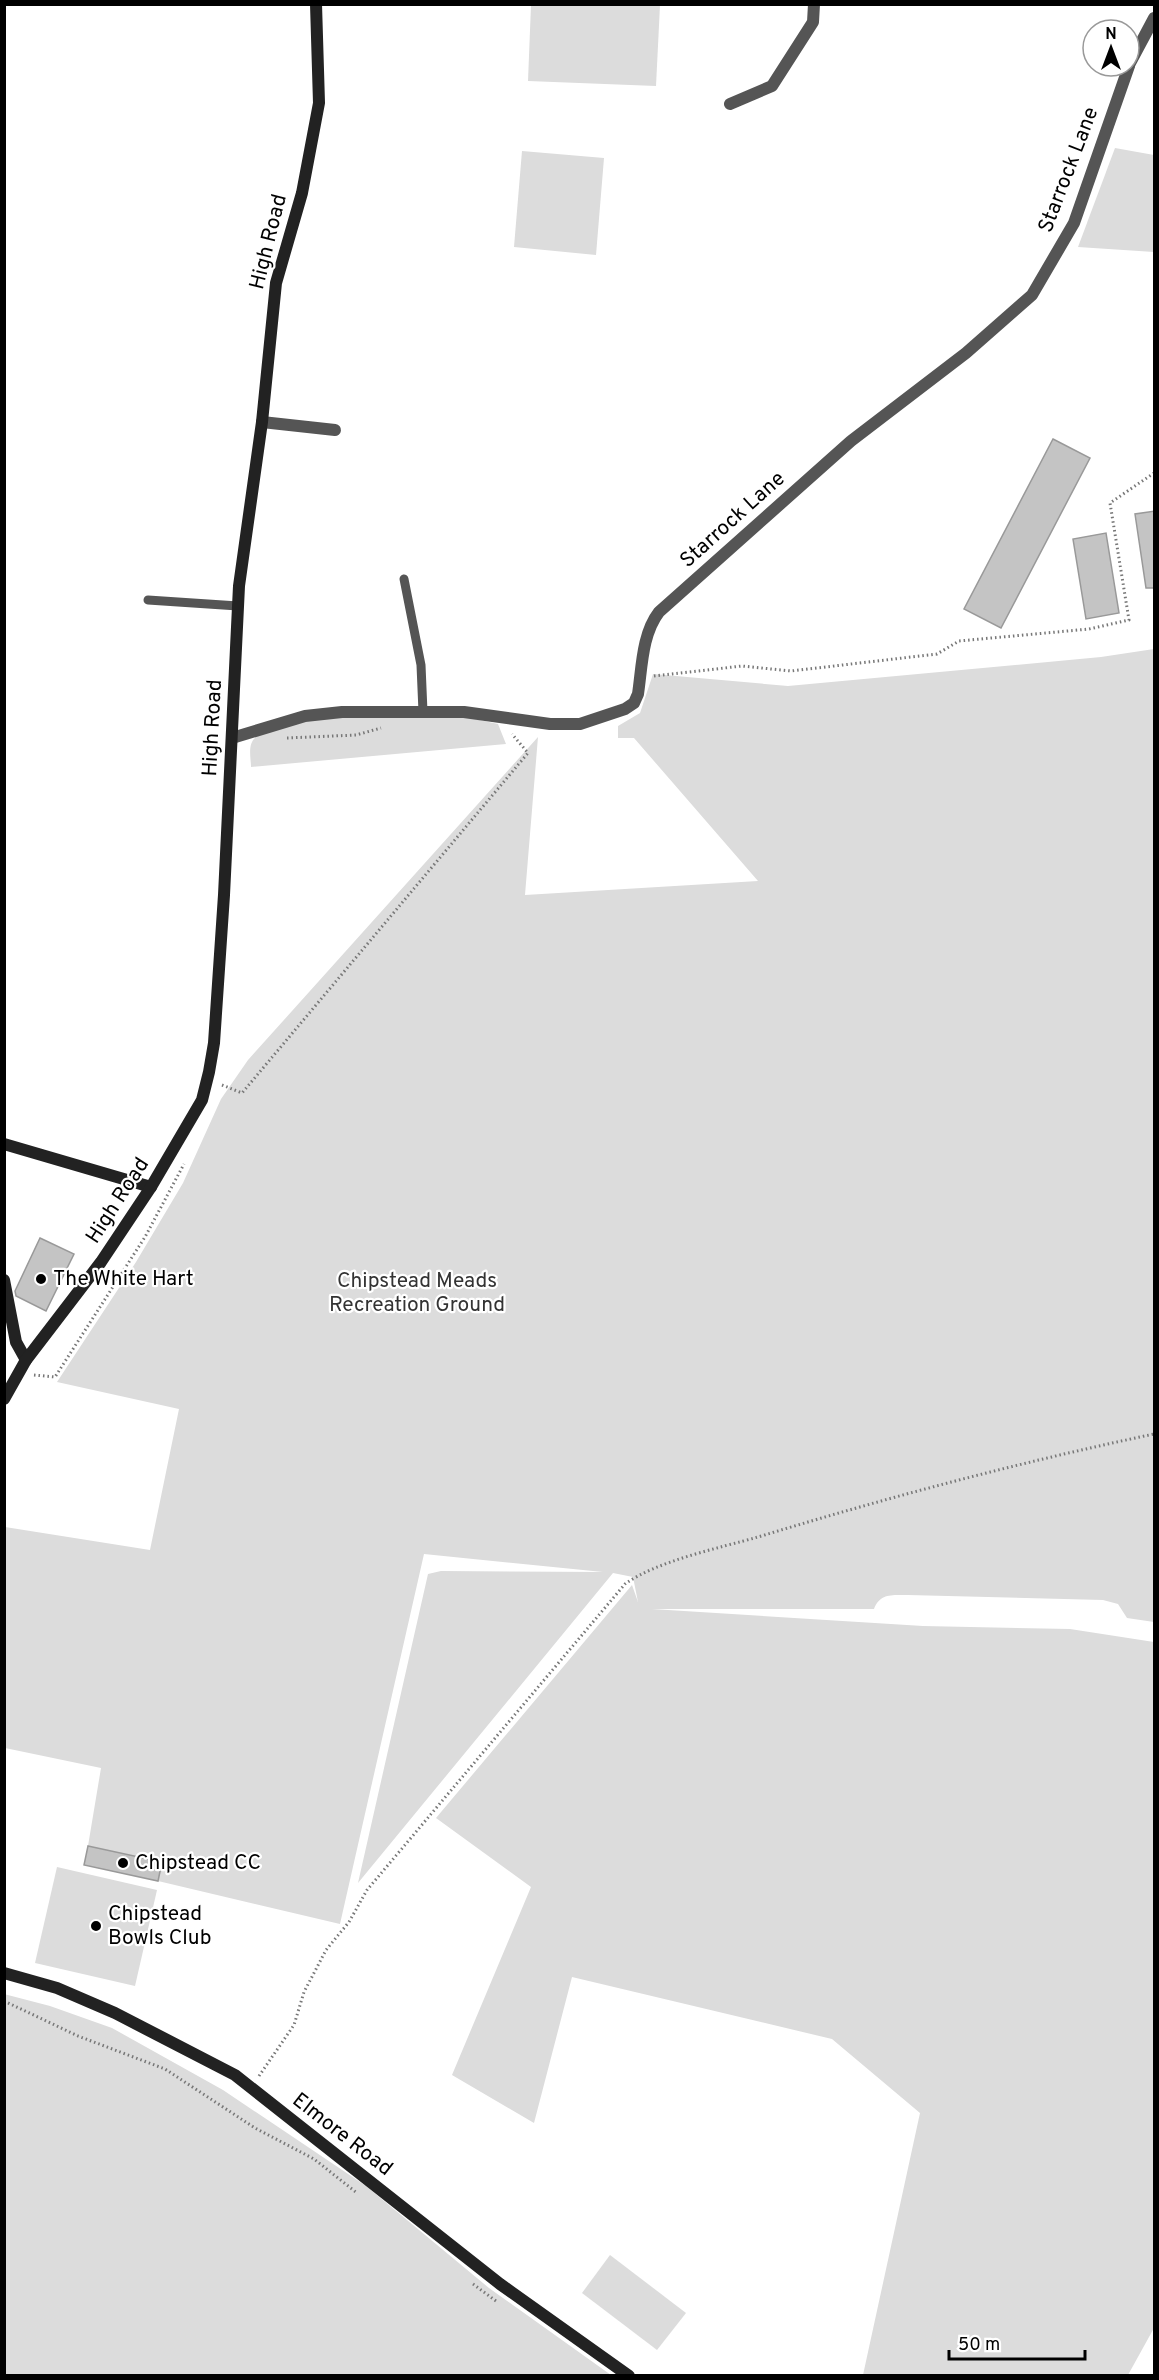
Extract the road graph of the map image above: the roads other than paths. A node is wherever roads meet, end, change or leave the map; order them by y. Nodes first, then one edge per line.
1 (316, 4) edge
2 (814, 4) edge
3 (1155, 18) edge
4 (1141, 44) edge
5 (1125, 78) edge
6 (730, 104) dead end
7 (262, 422) junction
8 (335, 430) dead end
9 (404, 579) dead end
10 (148, 600) dead end
11 (238, 606) junction
12 (423, 712) junction
13 (232, 738) junction
14 (4, 1144) edge
15 (151, 1187) junction
16 (4, 1280) edge
17 (26, 1359) junction
18 (4, 1399) edge
19 (4, 1972) edge
20 (629, 2376) edge

1 - 7 street, High Road
2 - 6 street
3 - 4 street, Starrock Lane
5 - 12 street, Starrock Lane
7 - 8 street
7 - 11 street, High Road
9 - 12 lane
10 - 11 lane
11 - 13 street, High Road
12 - 13 street, Starrock Lane
13 - 15 street, High Road
14 - 15 street
15 - 17 street, High Road
16 - 17 street
17 - 18 street, High Road
19 - 20 street, Elmore Road

